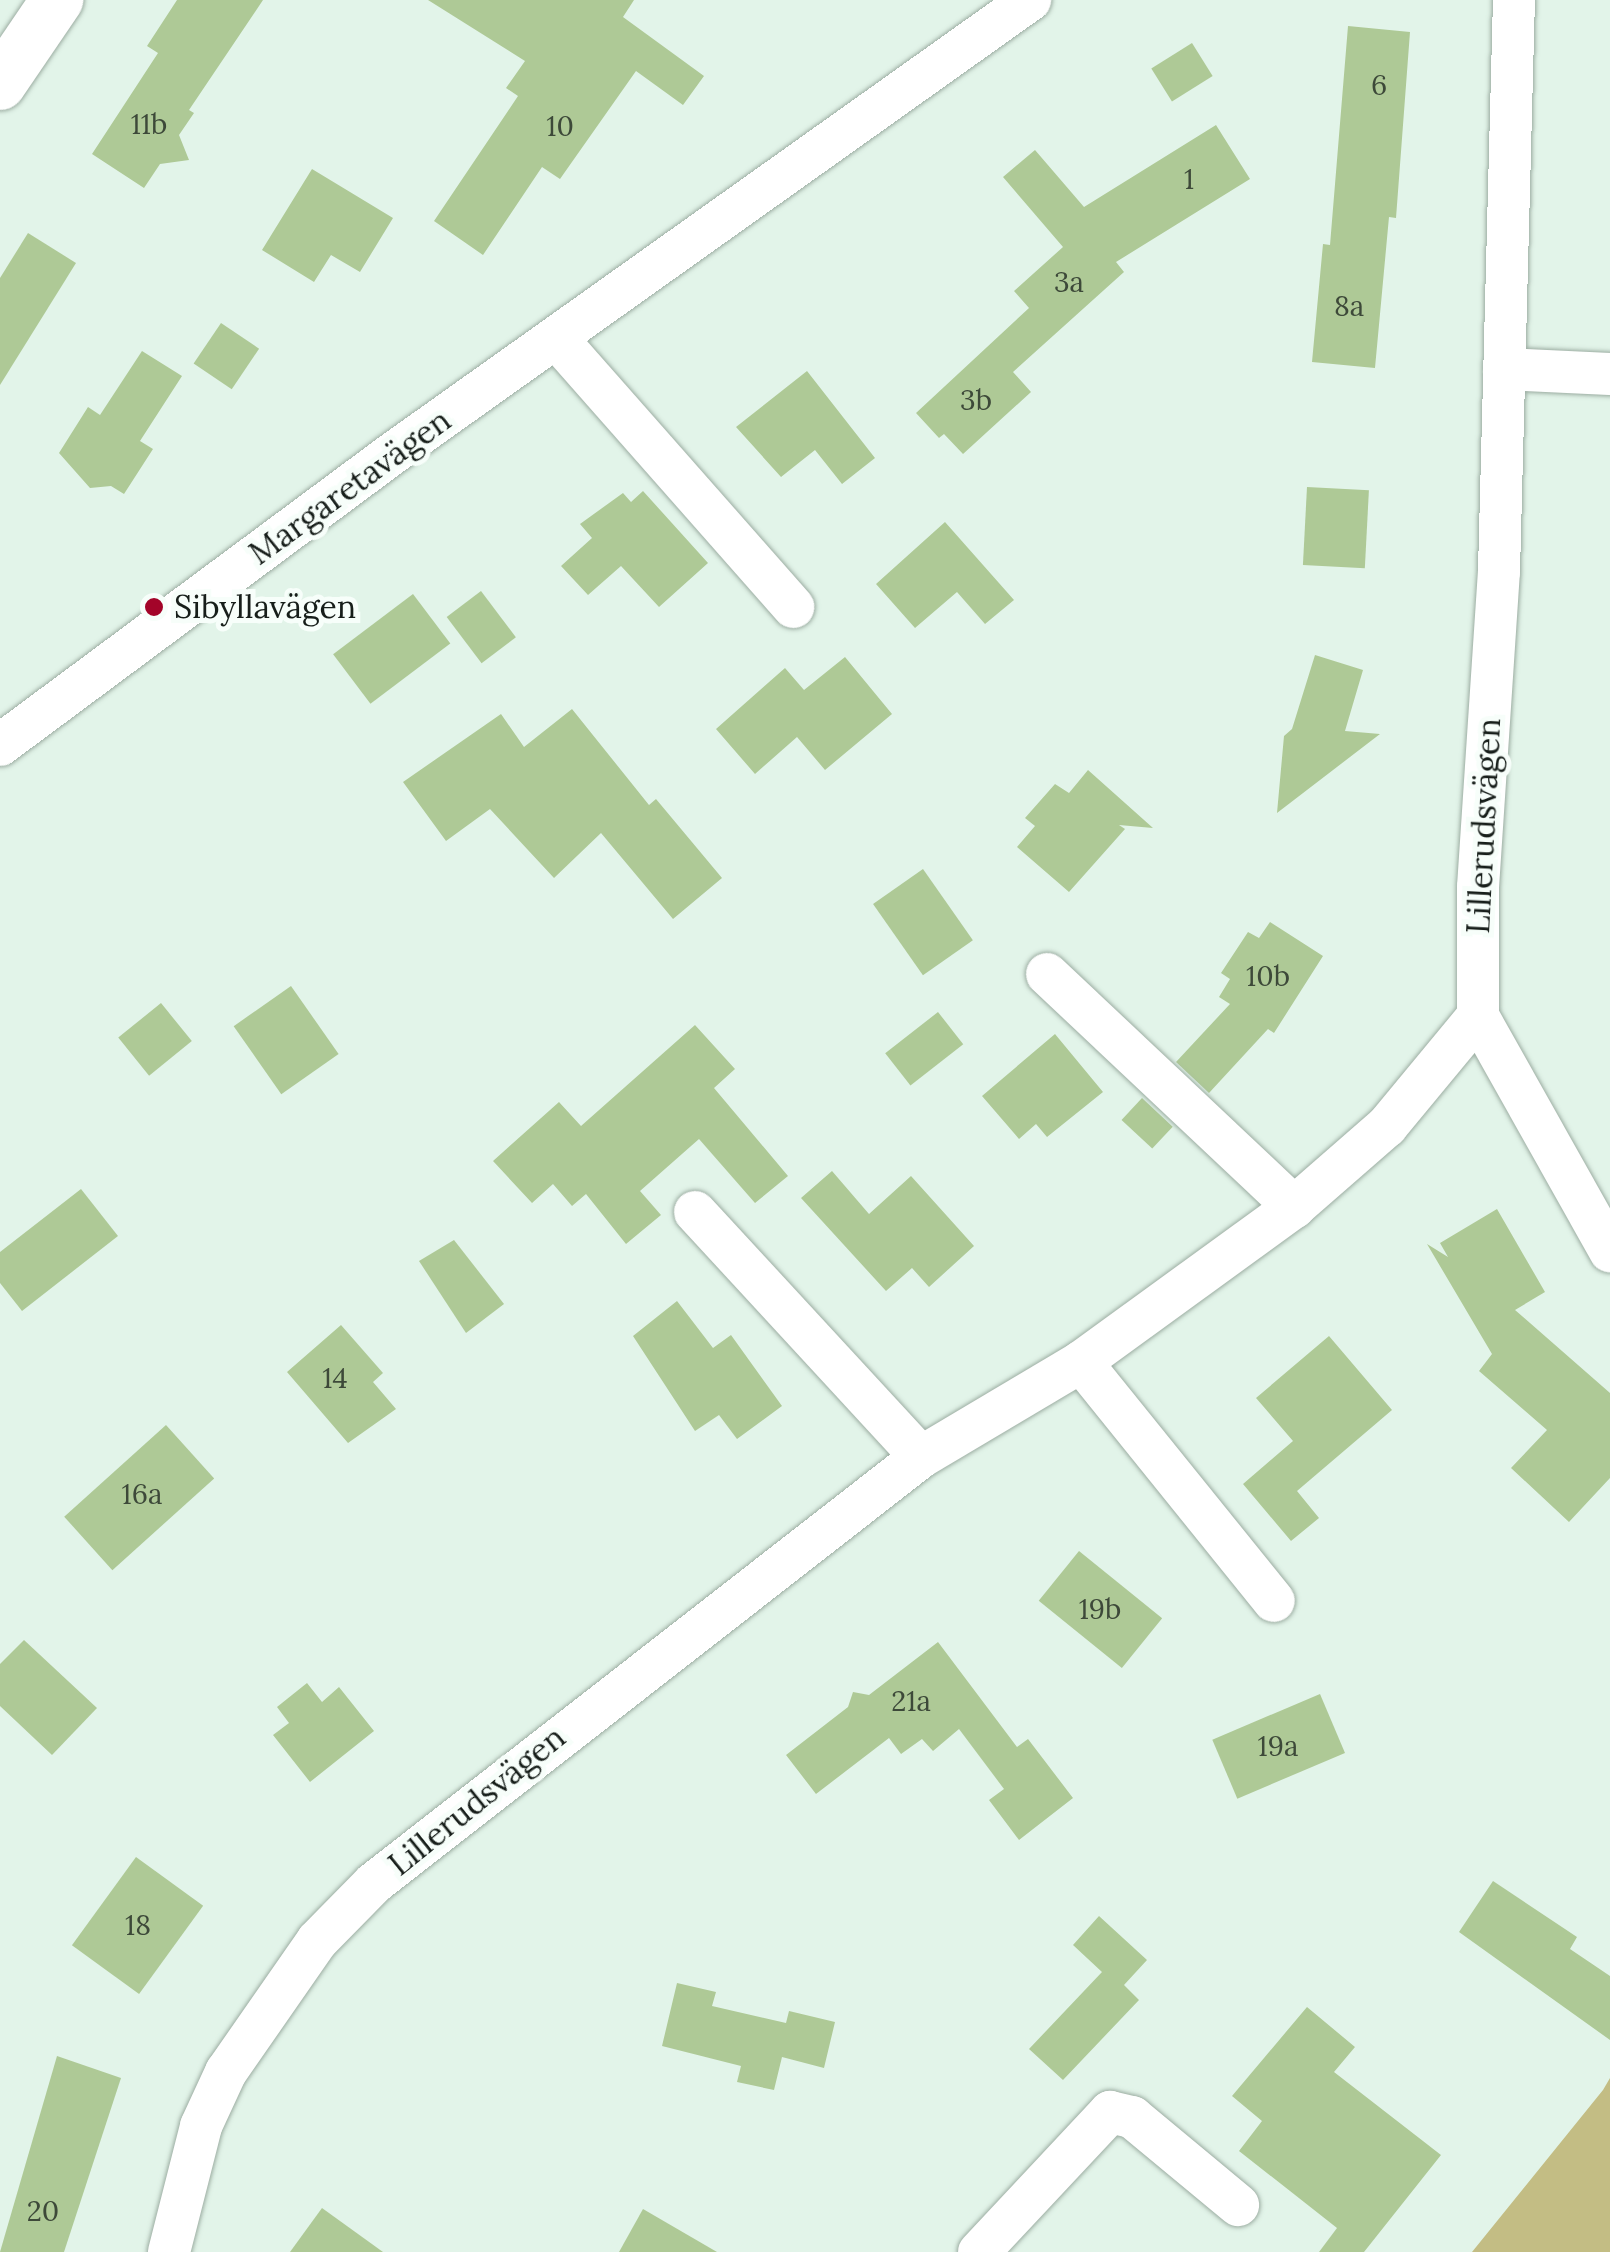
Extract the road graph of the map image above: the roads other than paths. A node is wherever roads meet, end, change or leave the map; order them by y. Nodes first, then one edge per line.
1 (57, 0) edge
2 (1030, 0) edge
3 (1514, 0) edge
4 (0, 84) edge
5 (558, 340) junction
6 (1504, 369) junction
7 (1610, 374) edge
8 (792, 607) dead end
9 (0, 745) edge
10 (1046, 974) dead end
11 (1478, 1016) junction
12 (1294, 1208) junction
13 (695, 1212) dead end
14 (1610, 1251) edge
15 (1080, 1362) junction
16 (921, 1457) junction
17 (1274, 1602) dead end
18 (1238, 2205) dead end
19 (169, 2252) edge
20 (979, 2252) edge

1 - 4 street
2 - 5 street, Margaretavägen
3 - 6 street, Lillerudsvägen
5 - 8 street
5 - 9 street, Margaretavägen
6 - 7 street
6 - 11 street, Lillerudsvägen
10 - 12 street
11 - 12 street, Lillerudsvägen
11 - 14 street
12 - 15 street, Lillerudsvägen
13 - 16 street
15 - 16 street, Lillerudsvägen
15 - 17 street
16 - 19 street, Lillerudsvägen
18 - 20 street

